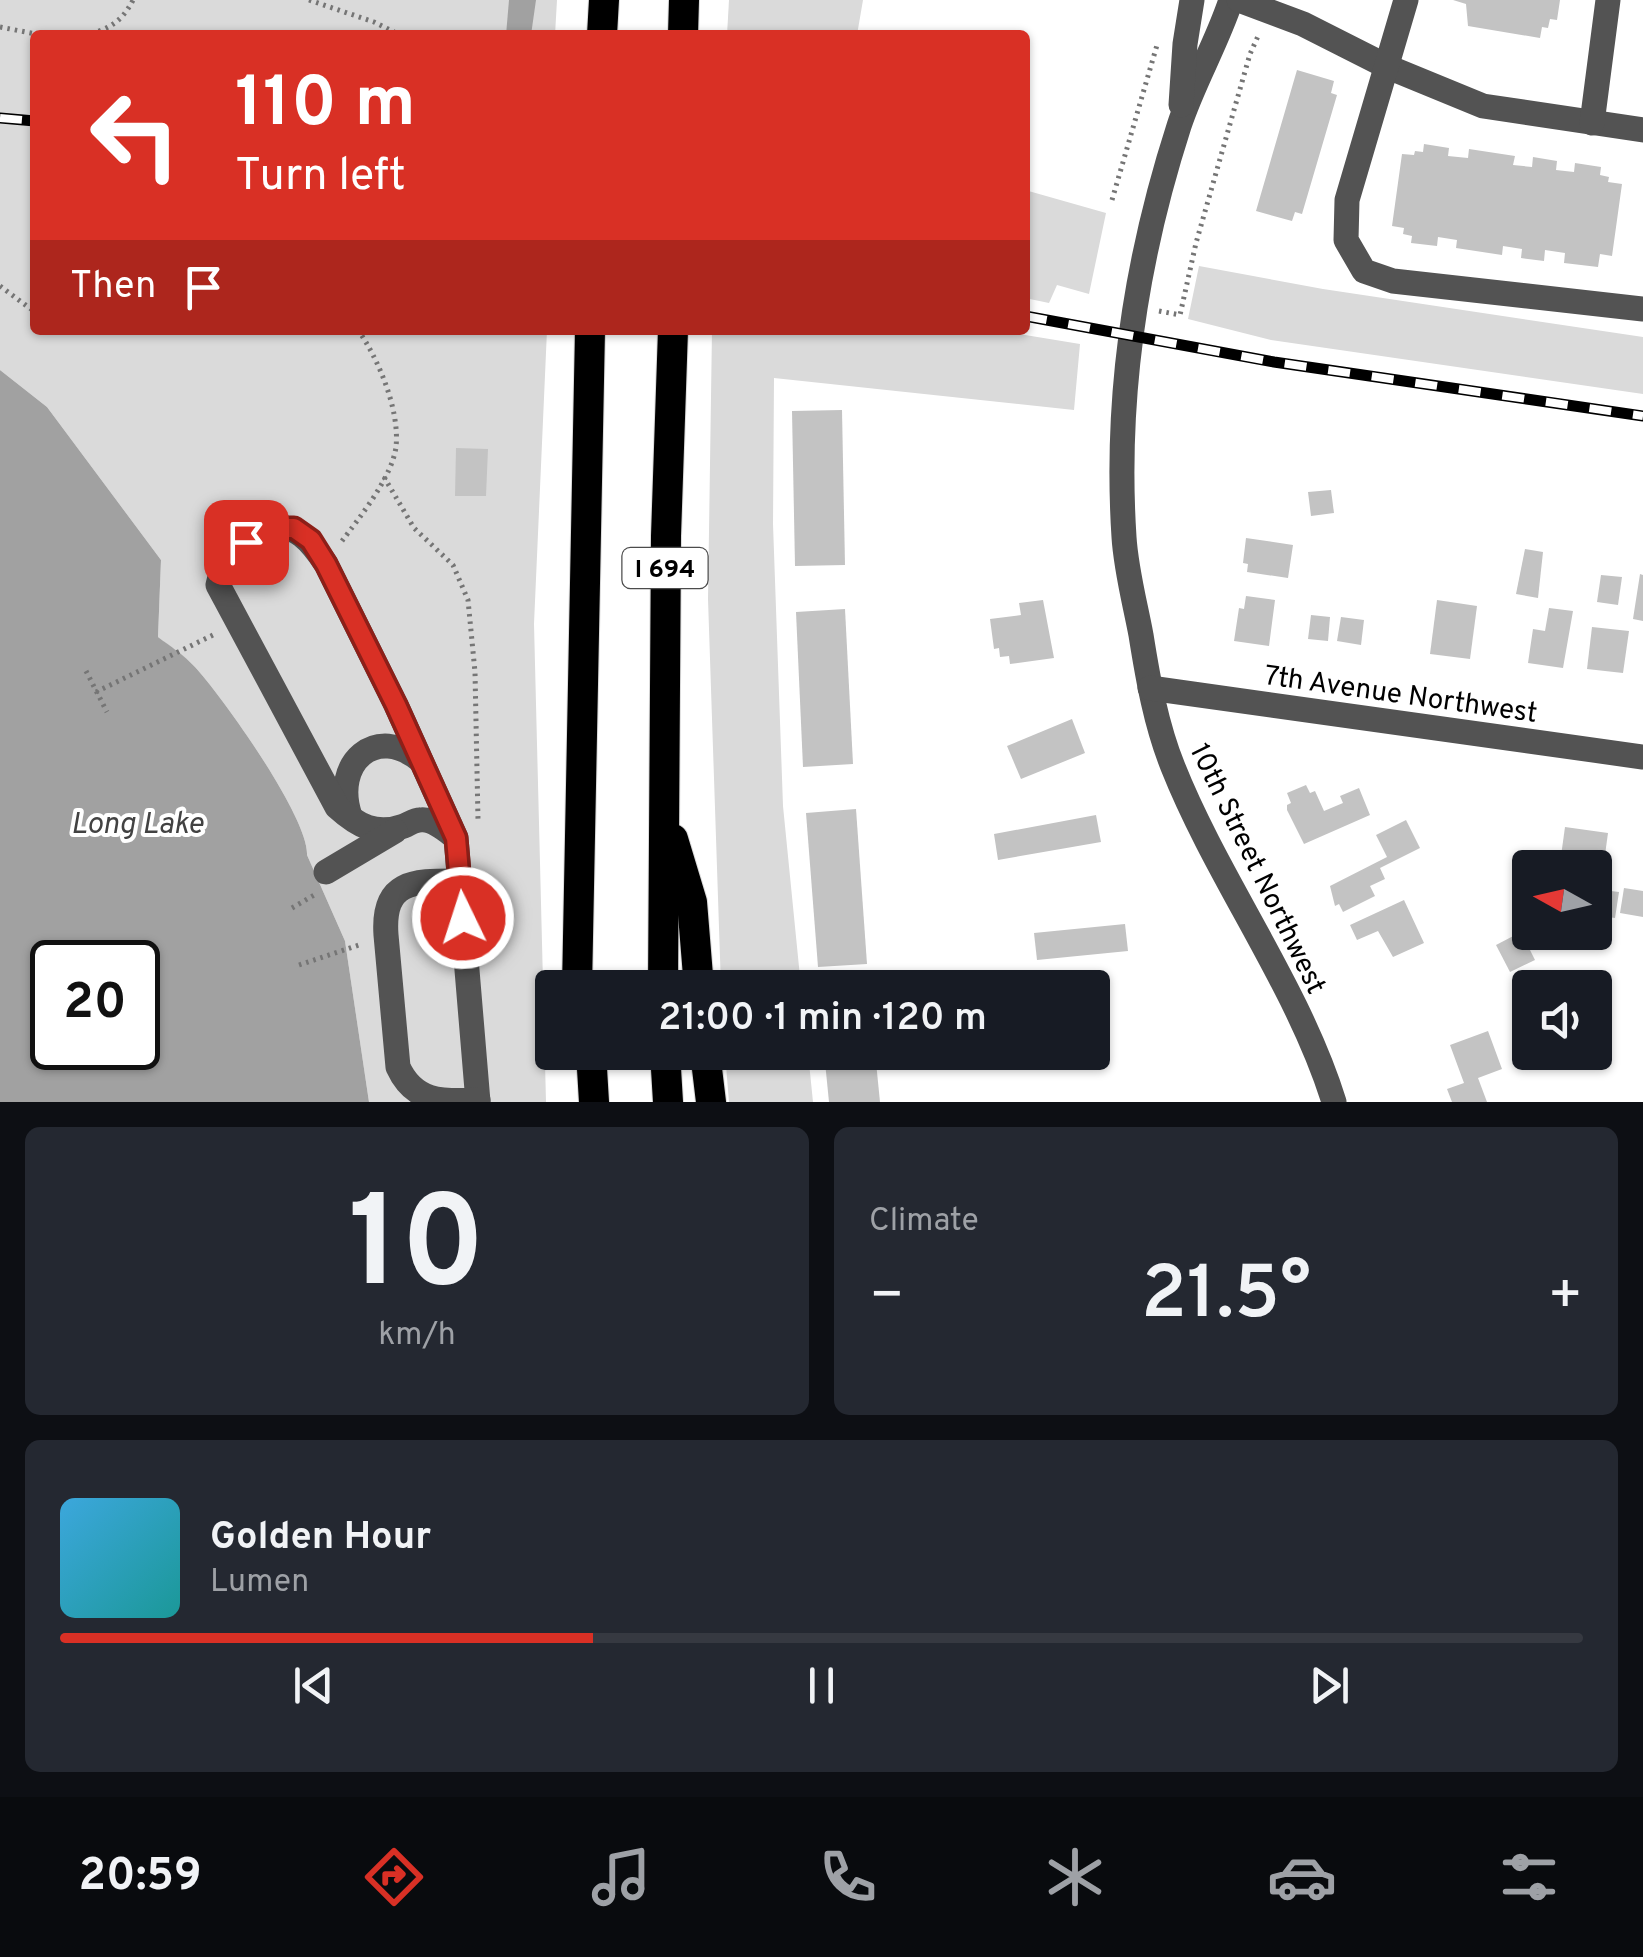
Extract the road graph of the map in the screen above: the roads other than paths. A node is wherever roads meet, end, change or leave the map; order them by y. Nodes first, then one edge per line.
1 (604, 0) edge
2 (684, 0) edge
3 (1192, 0) edge
4 (1230, 0) edge
5 (1240, 0) edge
6 (1406, 0) edge
7 (1608, 0) edge
8 (602, 30) edge
9 (683, 30) edge
10 (1388, 67) junction
11 (1592, 123) junction
12 (1180, 124) junction
13 (1643, 130) edge
14 (1643, 309) edge
15 (590, 335) edge
16 (673, 335) edge
17 (1150, 688) junction
18 (581, 739) junction
19 (1643, 756) edge
20 (421, 760) junction
21 (664, 807) junction
22 (351, 820) junction
23 (412, 823) junction
24 (468, 836) junction
25 (326, 872) dead end
26 (460, 881) junction
27 (577, 970) edge
28 (587, 970) edge
29 (663, 970) edge
30 (698, 970) edge
31 (575, 1070) edge
32 (592, 1070) edge
33 (666, 1070) edge
34 (707, 1070) edge
35 (478, 1101) edge
36 (574, 1102) edge
37 (594, 1102) edge
38 (668, 1102) edge
39 (711, 1102) edge
40 (1334, 1102) edge

1 - 8 highway
2 - 9 highway
3 - 12 street, 10th Street Northwest
4 - 12 street, 10th Street Northwest
5 - 10 street
6 - 10 street
7 - 11 street
10 - 11 street
10 - 14 street
11 - 13 street
12 - 17 street, 10th Street Northwest
15 - 18 highway, I 694
16 - 21 highway, I 694
17 - 19 street, 7th Avenue Northwest
17 - 40 street, 10th Street Northwest
18 - 27 highway
18 - 28 highway, I 694
20 - 22 street
20 - 22 street
20 - 23 street
20 - 24 street
21 - 29 highway, I 694
21 - 30 highway
22 - 23 street
23 - 24 street
23 - 25 street
24 - 26 street
26 - 35 street
26 - 35 street
31 - 36 highway
32 - 37 highway
33 - 38 highway
34 - 39 highway

